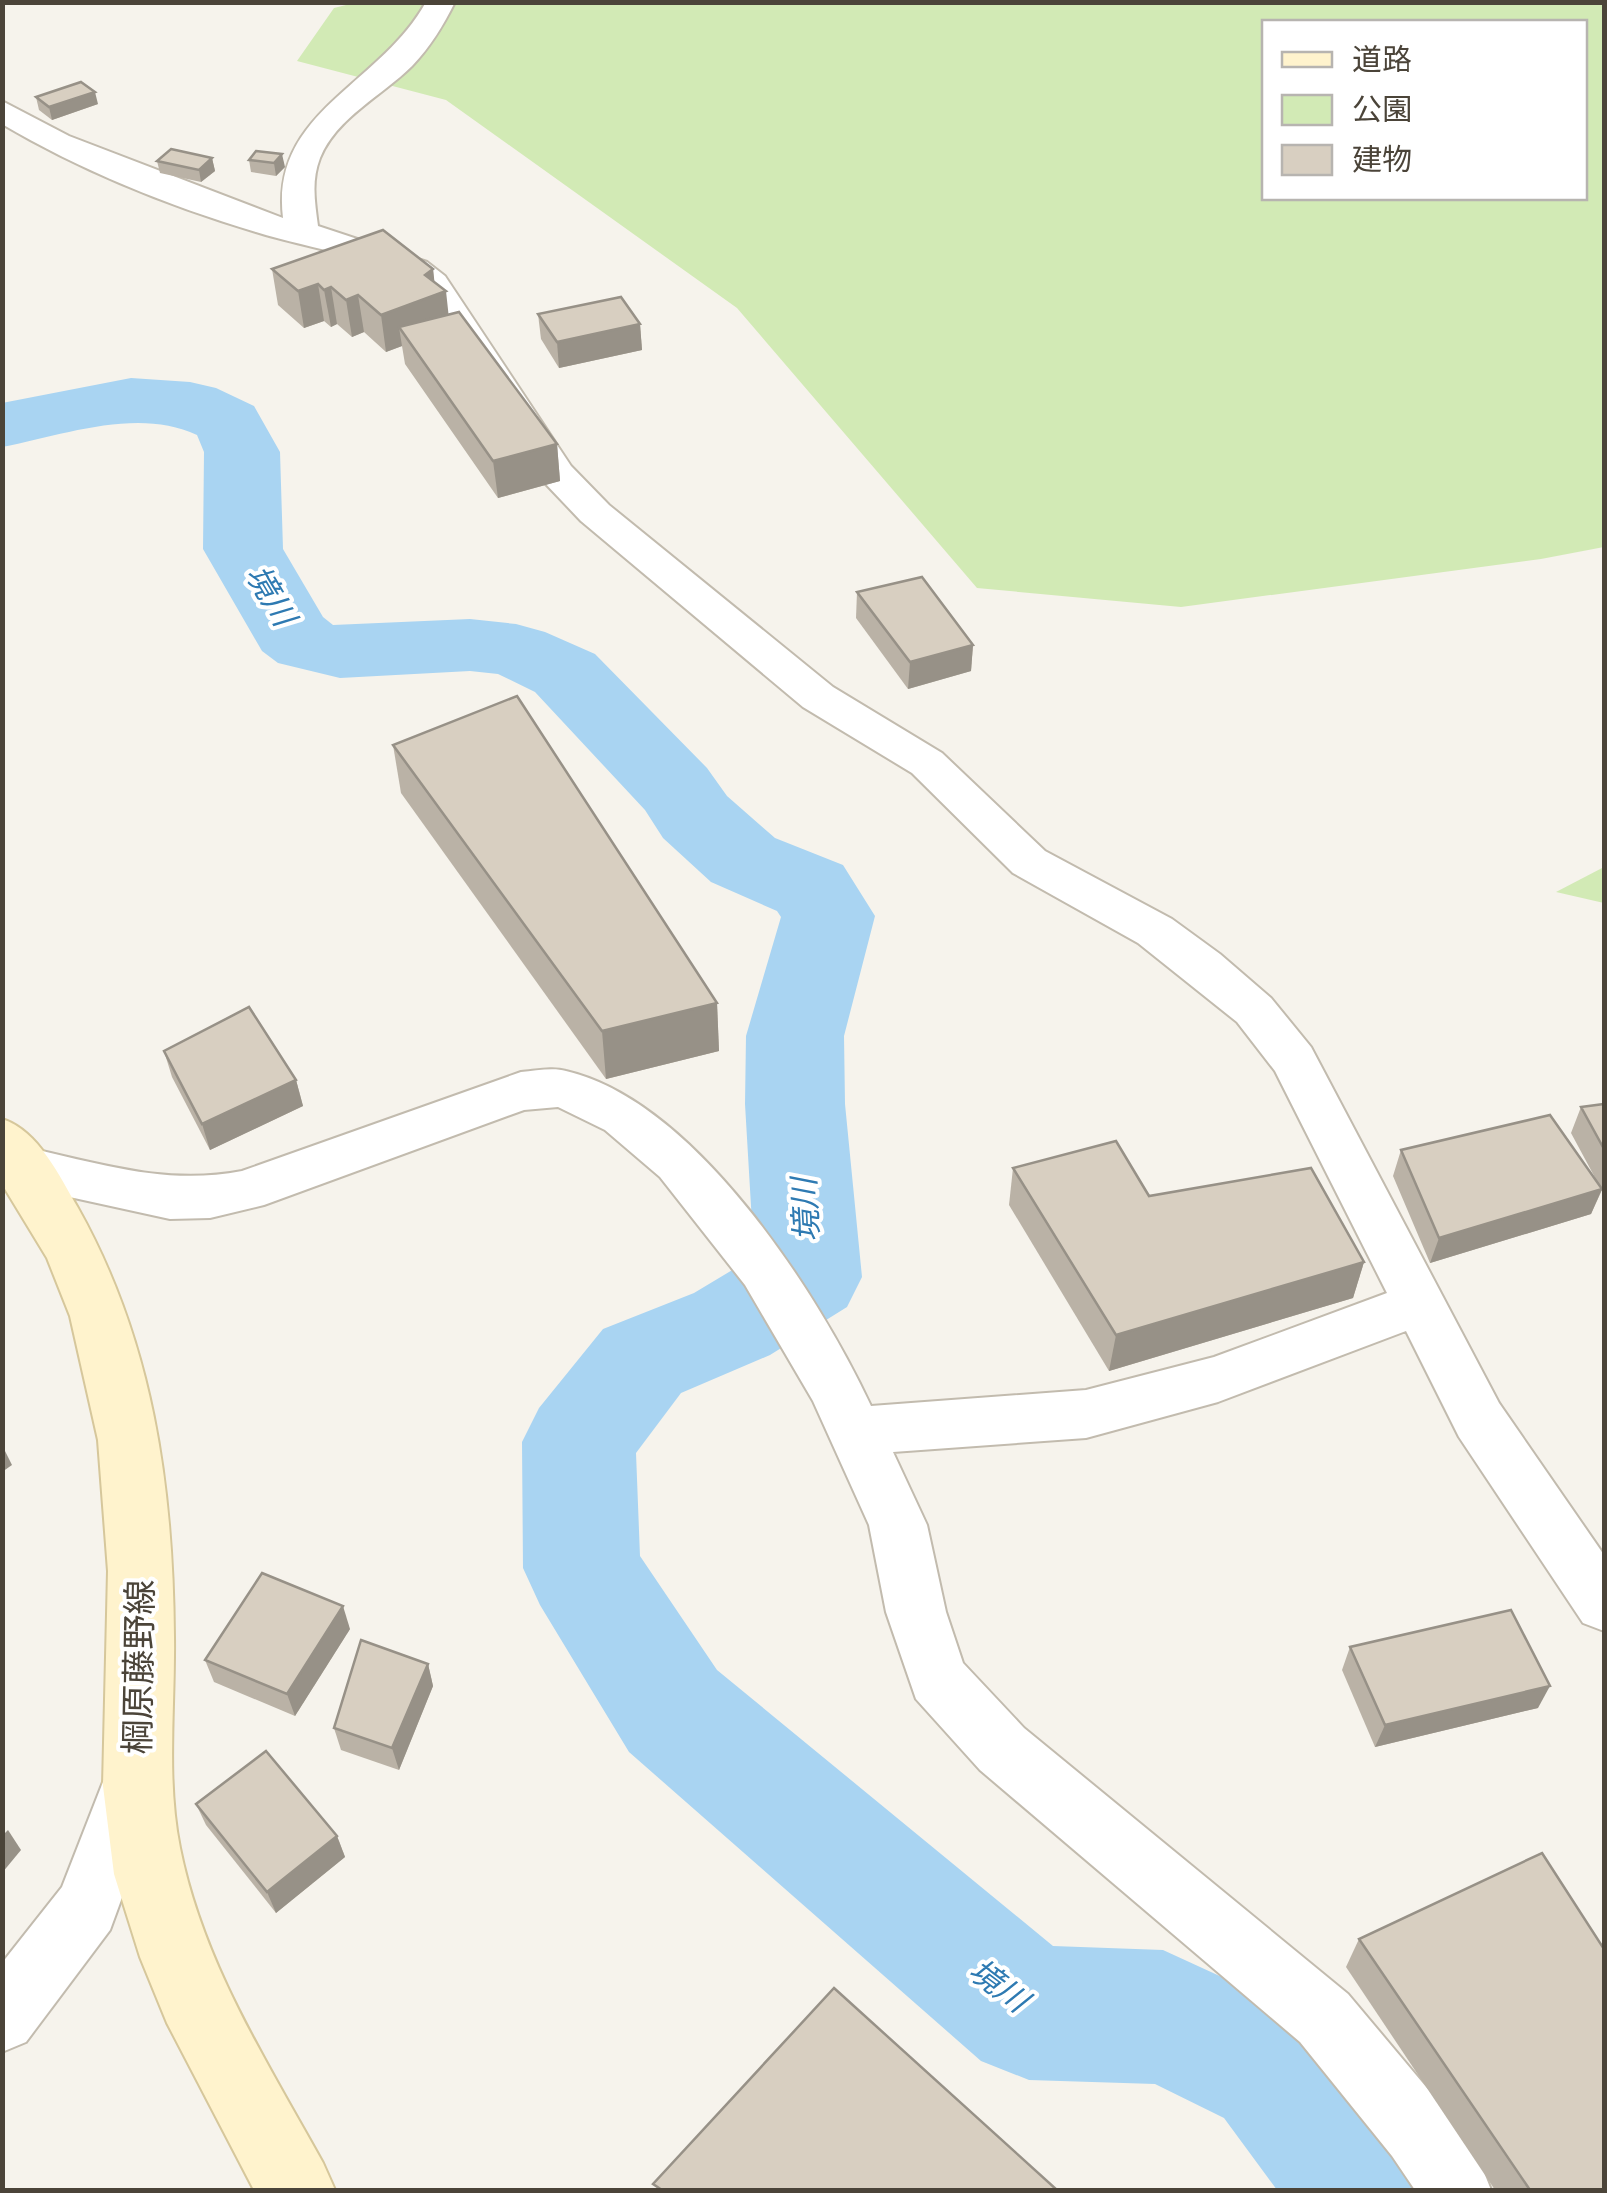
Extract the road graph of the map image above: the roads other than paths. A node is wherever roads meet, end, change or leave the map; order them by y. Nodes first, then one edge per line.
1 (441, 2) edge
2 (2, 110) edge
3 (302, 232) junction
4 (13, 1153) edge
5 (1418, 1304) junction
6 (855, 1432) junction
7 (1604, 1604) edge
8 (135, 1777) junction
9 (2, 2018) edge
10 (296, 2190) edge
11 (1456, 2190) edge

1 - 3 street
2 - 3 street
3 - 5 street
4 - 6 street
4 - 8 main road, 棡原藤野線
5 - 6 street
5 - 7 street
6 - 11 street
8 - 9 street
8 - 10 main road, 棡原藤野線

